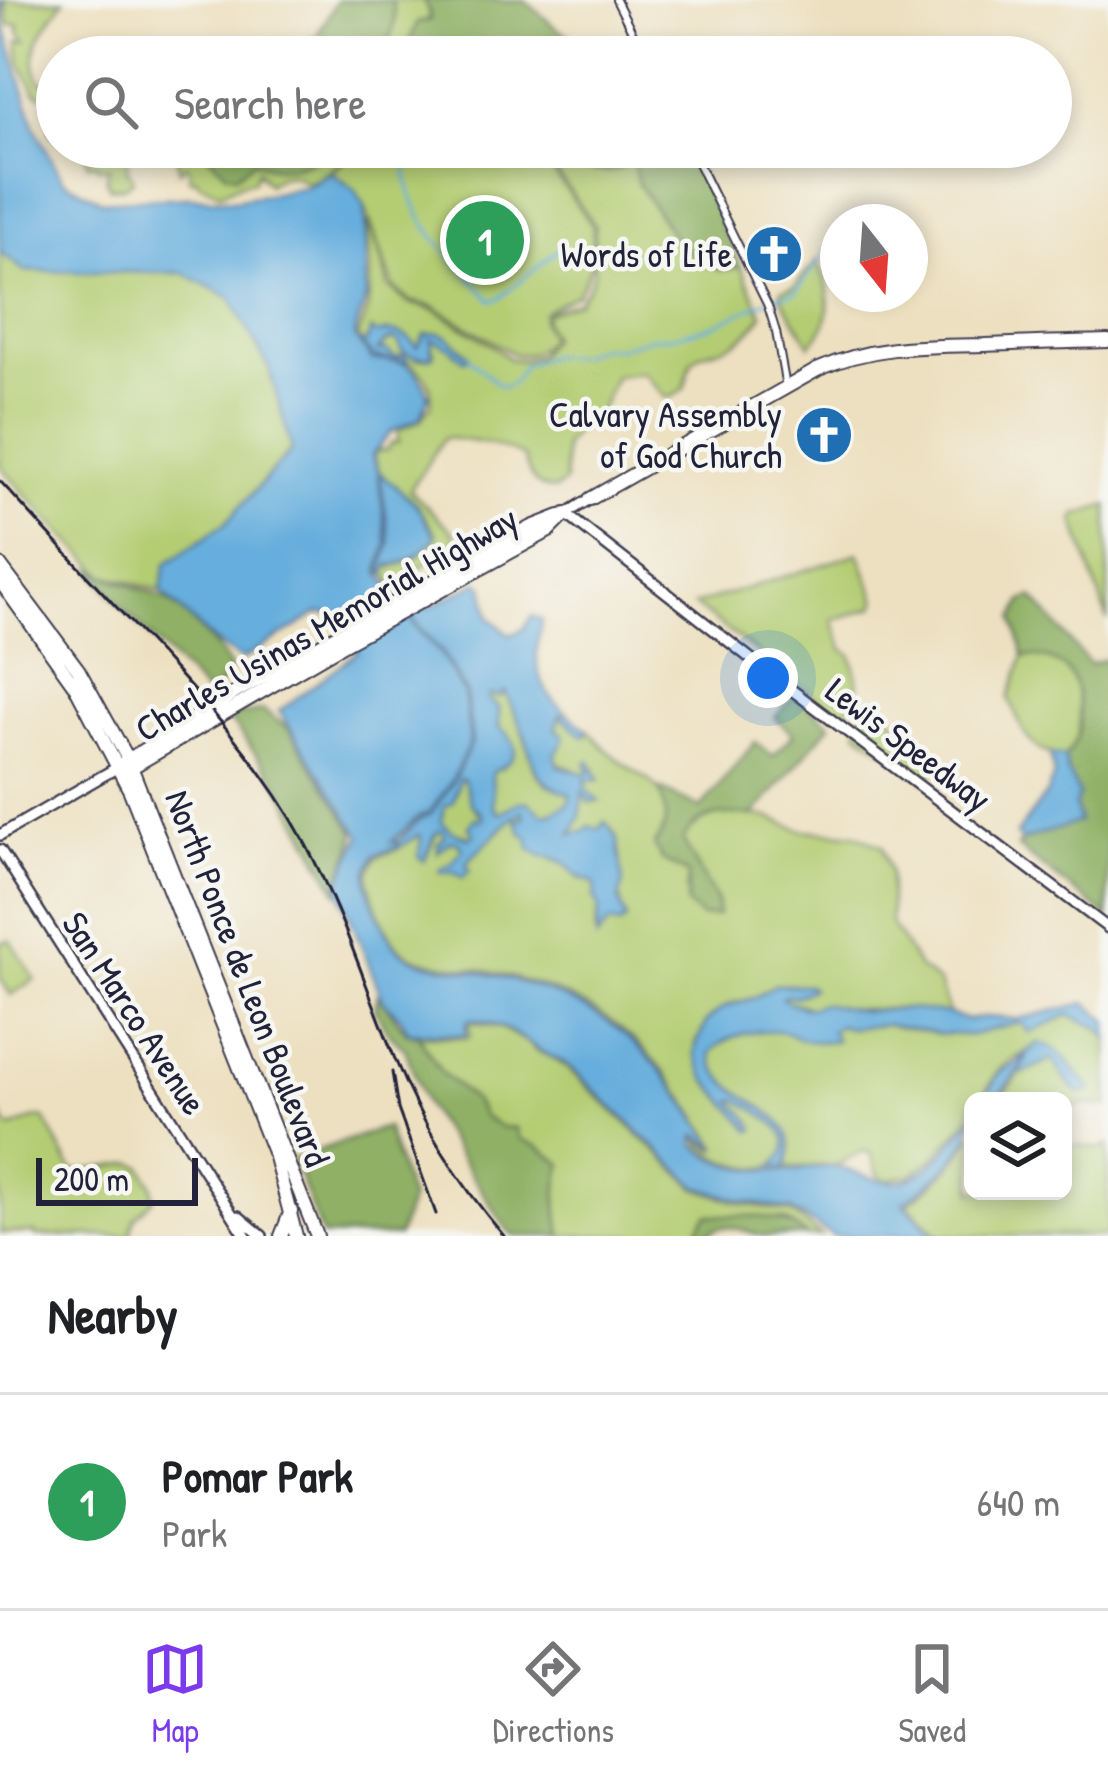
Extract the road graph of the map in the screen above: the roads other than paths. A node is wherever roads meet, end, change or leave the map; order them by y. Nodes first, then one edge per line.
1 (616, 0) edge
2 (634, 36) edge
3 (700, 168) edge
4 (1108, 341) edge
5 (786, 388) junction
6 (590, 499) joint
7 (566, 514) junction
8 (0, 565) edge
9 (0, 581) edge
10 (340, 641) junction
11 (114, 731) junction
12 (169, 733) junction
13 (126, 764) junction
14 (0, 835) edge
15 (0, 850) edge
16 (1108, 928) edge
17 (226, 1204) junction
18 (291, 1210) junction
19 (246, 1236) edge
20 (262, 1236) edge
21 (280, 1236) edge
22 (296, 1236) edge
23 (316, 1236) edge

1 - 2 street
3 - 5 street
4 - 5 highway, Charles Usinas Memorial Highway
5 - 6 highway, Charles Usinas Memorial Highway
6 - 7 main road, Charles Usinas Memorial Highway
7 - 10 highway, Charles Usinas Memorial Highway
7 - 16 main road, Lewis Speedway
8 - 11 highway, North Ponce de Leon Boulevard
9 - 13 highway, North Ponce de Leon Boulevard
10 - 12 highway, Charles Usinas Memorial Highway
10 - 13 highway, Charles Usinas Memorial Highway
11 - 12 highway
11 - 13 highway, North Ponce de Leon Boulevard
12 - 13 highway, Charles Usinas Memorial Highway
13 - 14 main road
13 - 18 highway, North Ponce de Leon Boulevard
13 - 23 highway, North Ponce de Leon Boulevard
15 - 17 main road, San Marco Avenue
17 - 19 main road, San Marco Avenue
17 - 20 main road, San Marco Avenue
18 - 21 highway
18 - 22 highway, North Ponce de Leon Boulevard

